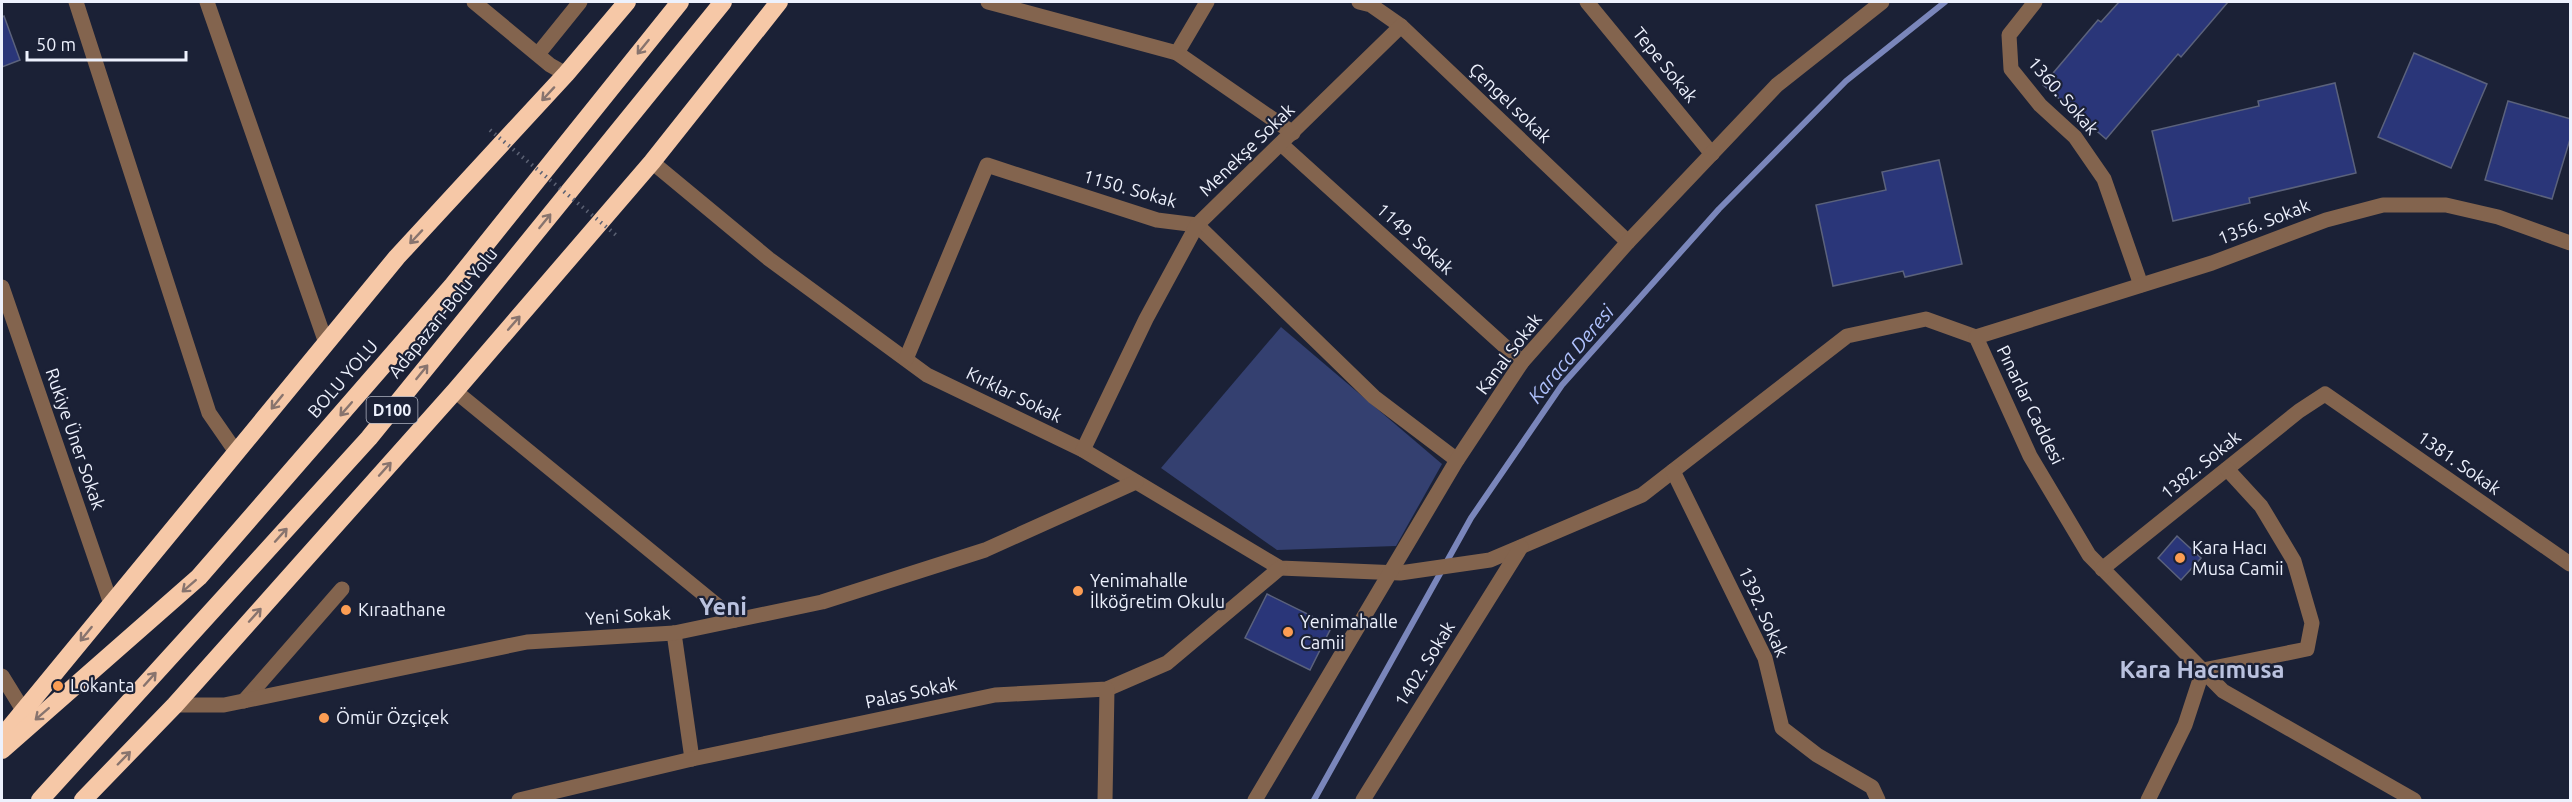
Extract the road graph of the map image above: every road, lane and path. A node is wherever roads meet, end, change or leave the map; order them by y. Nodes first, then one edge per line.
1 (76, 2) edge
2 (207, 2) edge
3 (474, 2) edge
4 (580, 2) edge
5 (627, 2) edge
6 (680, 2) edge
7 (723, 2) edge
8 (779, 2) edge
9 (988, 2) edge
10 (1207, 2) edge
11 (1359, 2) edge
12 (1587, 2) edge
13 (1882, 2) edge
14 (2035, 2) edge
15 (1401, 26) junction
16 (1177, 53) junction
17 (538, 54) junction
18 (566, 74) junction
19 (490, 130) dead end
20 (1293, 133) junction
21 (1281, 144) junction
22 (1712, 153) junction
23 (652, 162) junction
24 (1197, 225) junction
25 (616, 235) dead end
26 (1628, 242) junction
27 (2571, 243) edge
28 (2141, 285) junction
29 (2, 287) edge
30 (1976, 337) junction
31 (326, 343) junction
32 (906, 360) junction
33 (1522, 362) junction
34 (455, 391) junction
35 (2325, 394) joint
36 (1083, 450) junction
37 (236, 452) junction
38 (1457, 460) junction
39 (2227, 469) junction
40 (1673, 471) junction
41 (1136, 482) junction
42 (1521, 548) junction
43 (1490, 560) joint
44 (2571, 564) edge
45 (1280, 568) junction
46 (2102, 569) junction
47 (1395, 573) junction
48 (342, 589) dead end
49 (111, 604) junction
50 (735, 620) junction
51 (674, 633) junction
52 (2203, 670) junction
53 (3, 683) edge
54 (1107, 689) junction
55 (244, 701) junction
56 (175, 705) junction
57 (23, 710) junction
58 (2, 737) edge
59 (2, 750) edge
60 (692, 759) junction
61 (2393, 795) edge
62 (84, 800) edge
63 (40, 801) edge
64 (519, 801) edge
65 (1105, 801) edge
66 (1255, 801) edge
67 (1363, 801) edge
68 (1878, 801) edge
69 (2148, 801) edge
70 (2414, 801) edge

1 - 37 street
2 - 31 street
3 - 17 street
4 - 17 street
5 - 18 highway
6 -> 59 highway, BOLU YOLU / D100
63 -> 7 highway, Adapazarı-Bolu Yolu / D100
8 - 23 highway
9 - 16 street
10 - 16 street
11 - 15 street, Çengel sokak
12 - 22 street, Tepe Sokak
13 - 22 street, Kanal Sokak
14 - 28 street, 1360. Sokak
15 - 20 street, Menekşe Sokak
15 - 26 street, Çengel sokak
16 - 20 street
17 - 18 street
18 -> 31 highway
19 - 25 path, bridge
20 - 21 street, Menekşe Sokak
21 - 24 street, Menekşe Sokak
21 - 33 street, 1149. Sokak
22 - 26 street, Kanal Sokak
23 - 32 street, Kırklar Sokak
34 -> 23 highway
24 - 32 street, 1150. Sokak
24 - 36 street, Menekşe Sokak
24 - 38 street, 1150. Sokak
26 - 33 street, Kanal Sokak
27 - 28 street, 1356. Sokak
28 - 30 street, 1356. Sokak
29 - 49 street, Rukiye Üner Sokak
30 - 40 street, Pınarlar Caddesi
30 - 46 street, Pınarlar Caddesi
31 -> 37 highway
32 - 36 street, Kırklar Sokak
33 - 38 street, Kanal Sokak
34 - 50 street
56 -> 34 highway
35 - 39 street, 1382. Sokak
35 - 44 street, 1381. Sokak
36 - 41 street, Kırklar Sokak
37 - 49 highway
38 - 47 street, Kanal Sokak
39 - 46 street, 1382. Sokak
39 - 52 street
40 - 42 street, Pınarlar Caddesi
40 - 68 street, 1392. Sokak
41 - 45 street, Kırklar Sokak
41 - 50 street, Yeni Sokak
42 - 43 street, Pınarlar Caddesi
42 - 67 street, 1402. Sokak
43 - 47 street, Kırklar Sokak
45 - 47 street, Kırklar Sokak
45 - 54 street, Palas Sokak
46 - 52 street, Pınarlar Caddesi
47 - 66 street, Kanal Sokak
48 - 55 street
49 -> 57 highway
50 - 51 street, Yeni Sokak
51 - 55 street, Yeni Sokak
51 - 60 street
52 - 61 street, Pınarlar Caddesi
52 - 69 street
53 - 57 street
54 - 60 street, Palas Sokak
54 - 65 street
55 - 56 street, Yeni Sokak
62 -> 56 highway
57 - 58 highway
60 - 64 street, Palas Sokak
61 - 70 street, Pınarlar Caddesi

